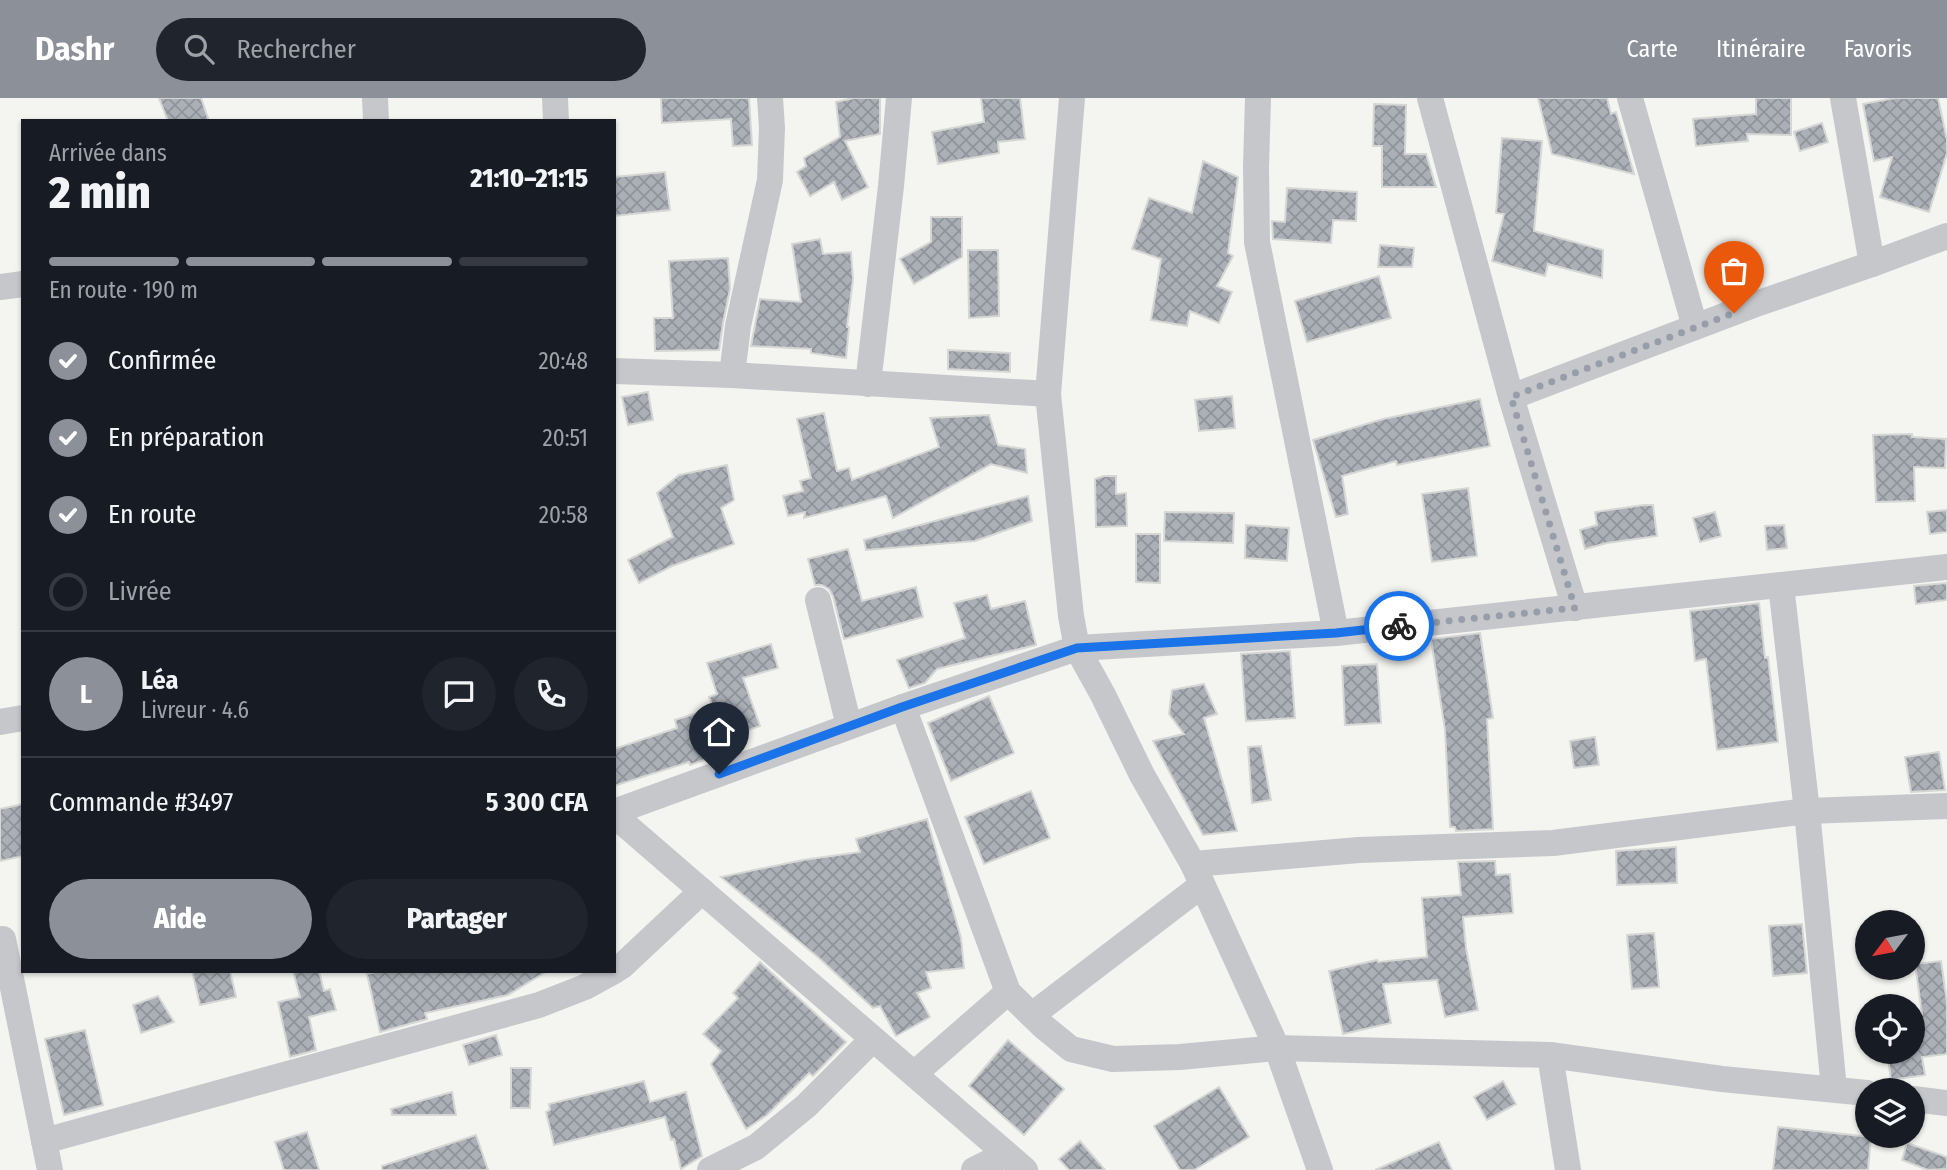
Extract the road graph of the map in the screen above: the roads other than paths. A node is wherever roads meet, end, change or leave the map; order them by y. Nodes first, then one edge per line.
1 (375, 98) edge
2 (555, 98) edge
3 (770, 98) edge
4 (899, 98) edge
5 (1072, 98) edge
6 (1258, 98) edge
7 (1430, 98) edge
8 (1630, 98) edge
9 (1843, 98) edge
10 (376, 119) edge
11 (556, 119) edge
12 (1947, 236) edge
13 (1872, 264) junction
14 (21, 284) edge
15 (0, 287) edge
16 (1695, 327) junction
17 (616, 371) edge
18 (732, 375) junction
19 (868, 384) junction
20 (1048, 394) junction
21 (1511, 397) junction
22 (1947, 566) edge
23 (1781, 585) junction
24 (818, 600) dead end
25 (1575, 608) junction
26 (1336, 633) junction
27 (1077, 648) junction
28 (902, 707) junction
29 (21, 718) edge
30 (0, 722) edge
31 (849, 726) junction
32 (1947, 806) edge
33 (1807, 811) junction
34 (616, 812) edge
35 (616, 815) edge
36 (1198, 875) junction
37 (702, 891) junction
38 (9, 938) edge
39 (616, 970) edge
40 (610, 973) edge
41 (1009, 992) junction
42 (1032, 1015) junction
43 (873, 1039) junction
44 (1277, 1048) junction
45 (1550, 1055) junction
46 (914, 1074) junction
47 (1834, 1089) junction
48 (1855, 1092) edge
49 (1925, 1100) edge
50 (1947, 1103) edge
51 (44, 1141) junction
52 (1015, 1162) edge
53 (50, 1170) edge
54 (710, 1170) edge
55 (974, 1170) edge
56 (1320, 1170) edge
57 (1568, 1170) edge

1 - 10 street
2 - 11 street
3 - 18 street
4 - 19 street
5 - 20 street
6 - 26 street
7 - 21 street
8 - 16 street
9 - 13 street
12 - 13 street
13 - 16 street
14 - 15 street
16 - 21 street
17 - 18 street
18 - 19 street
19 - 20 street
20 - 27 street
21 - 25 street
22 - 23 street
23 - 25 street
23 - 33 street
24 - 31 street
25 - 26 street
26 - 27 street
27 - 28 street
27 - 36 street
28 - 31 street
28 - 41 street
29 - 30 street
31 - 34 street
32 - 33 street
33 - 36 street
33 - 47 street
35 - 37 street
36 - 42 street
36 - 44 street
37 - 39 street
37 - 43 street
38 - 51 street
40 - 51 street
41 - 42 street
41 - 46 street
42 - 44 street
43 - 46 street
43 - 54 street
44 - 45 street
44 - 56 street
45 - 47 street
45 - 57 street
46 - 52 street
47 - 48 street
49 - 50 street
51 - 53 street
52 - 55 street

